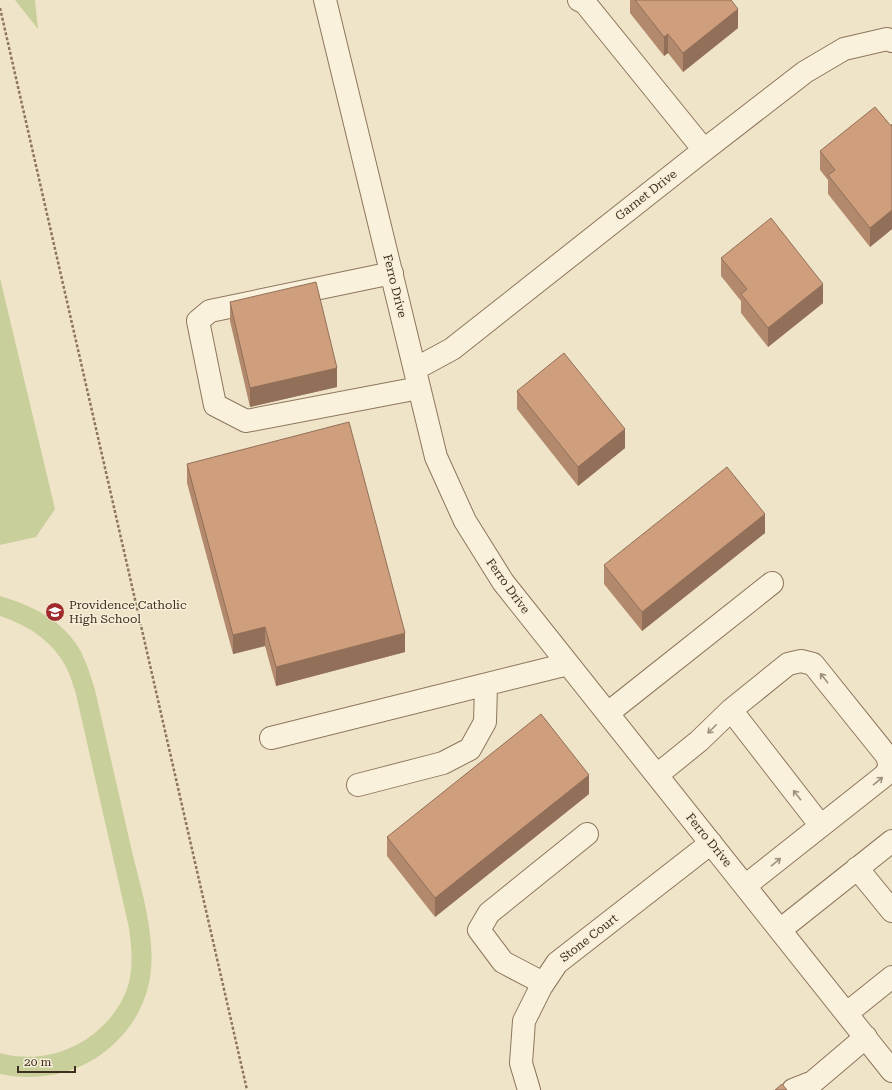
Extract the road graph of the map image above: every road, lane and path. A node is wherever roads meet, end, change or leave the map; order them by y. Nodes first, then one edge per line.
1 (325, 0) edge
2 (585, 1) edge
3 (0, 8) edge
4 (890, 40) edge
5 (704, 150) junction
6 (392, 273) junction
7 (417, 378) junction
8 (772, 583) dead end
9 (568, 664) junction
10 (486, 685) junction
11 (731, 710) junction
12 (608, 713) junction
13 (271, 738) dead end
14 (657, 775) junction
15 (358, 785) dead end
16 (821, 826) junction
17 (587, 834) dead end
18 (892, 841) edge
19 (711, 843) junction
20 (858, 868) junction
21 (745, 886) junction
22 (892, 911) edge
23 (780, 930) junction
24 (892, 977) edge
25 (543, 984) junction
26 (846, 1013) junction
27 (866, 1037) junction
28 (892, 1071) edge
29 (816, 1086) edge
30 (247, 1090) edge
31 (529, 1090) edge
32 (793, 1090) edge

1 - 6 street, Ferro Drive
2 - 5 street
3 - 30 path
4 - 5 street, Garnet Drive
5 - 7 street, Garnet Drive
6 - 7 street, Ferro Drive
6 - 7 street, Garnet Drive
7 - 9 street, Ferro Drive
8 - 12 street
9 - 10 street
9 - 12 street, Ferro Drive
10 - 13 street
10 - 15 street
11 -> 14 street
16 -> 11 street
16 -> 11 street
12 - 14 street, Ferro Drive
14 - 19 street, Ferro Drive
21 -> 16 street
17 - 25 street
18 - 20 street
19 - 21 street, Ferro Drive
19 - 25 street, Stone Court
20 - 22 street
20 - 23 street
21 - 23 street, Ferro Drive
23 - 26 street, Ferro Drive
24 - 26 street
25 - 31 street, Stone Court
26 - 27 street, Ferro Drive
27 - 28 street, Ferro Drive
27 - 29 street
29 - 32 street

